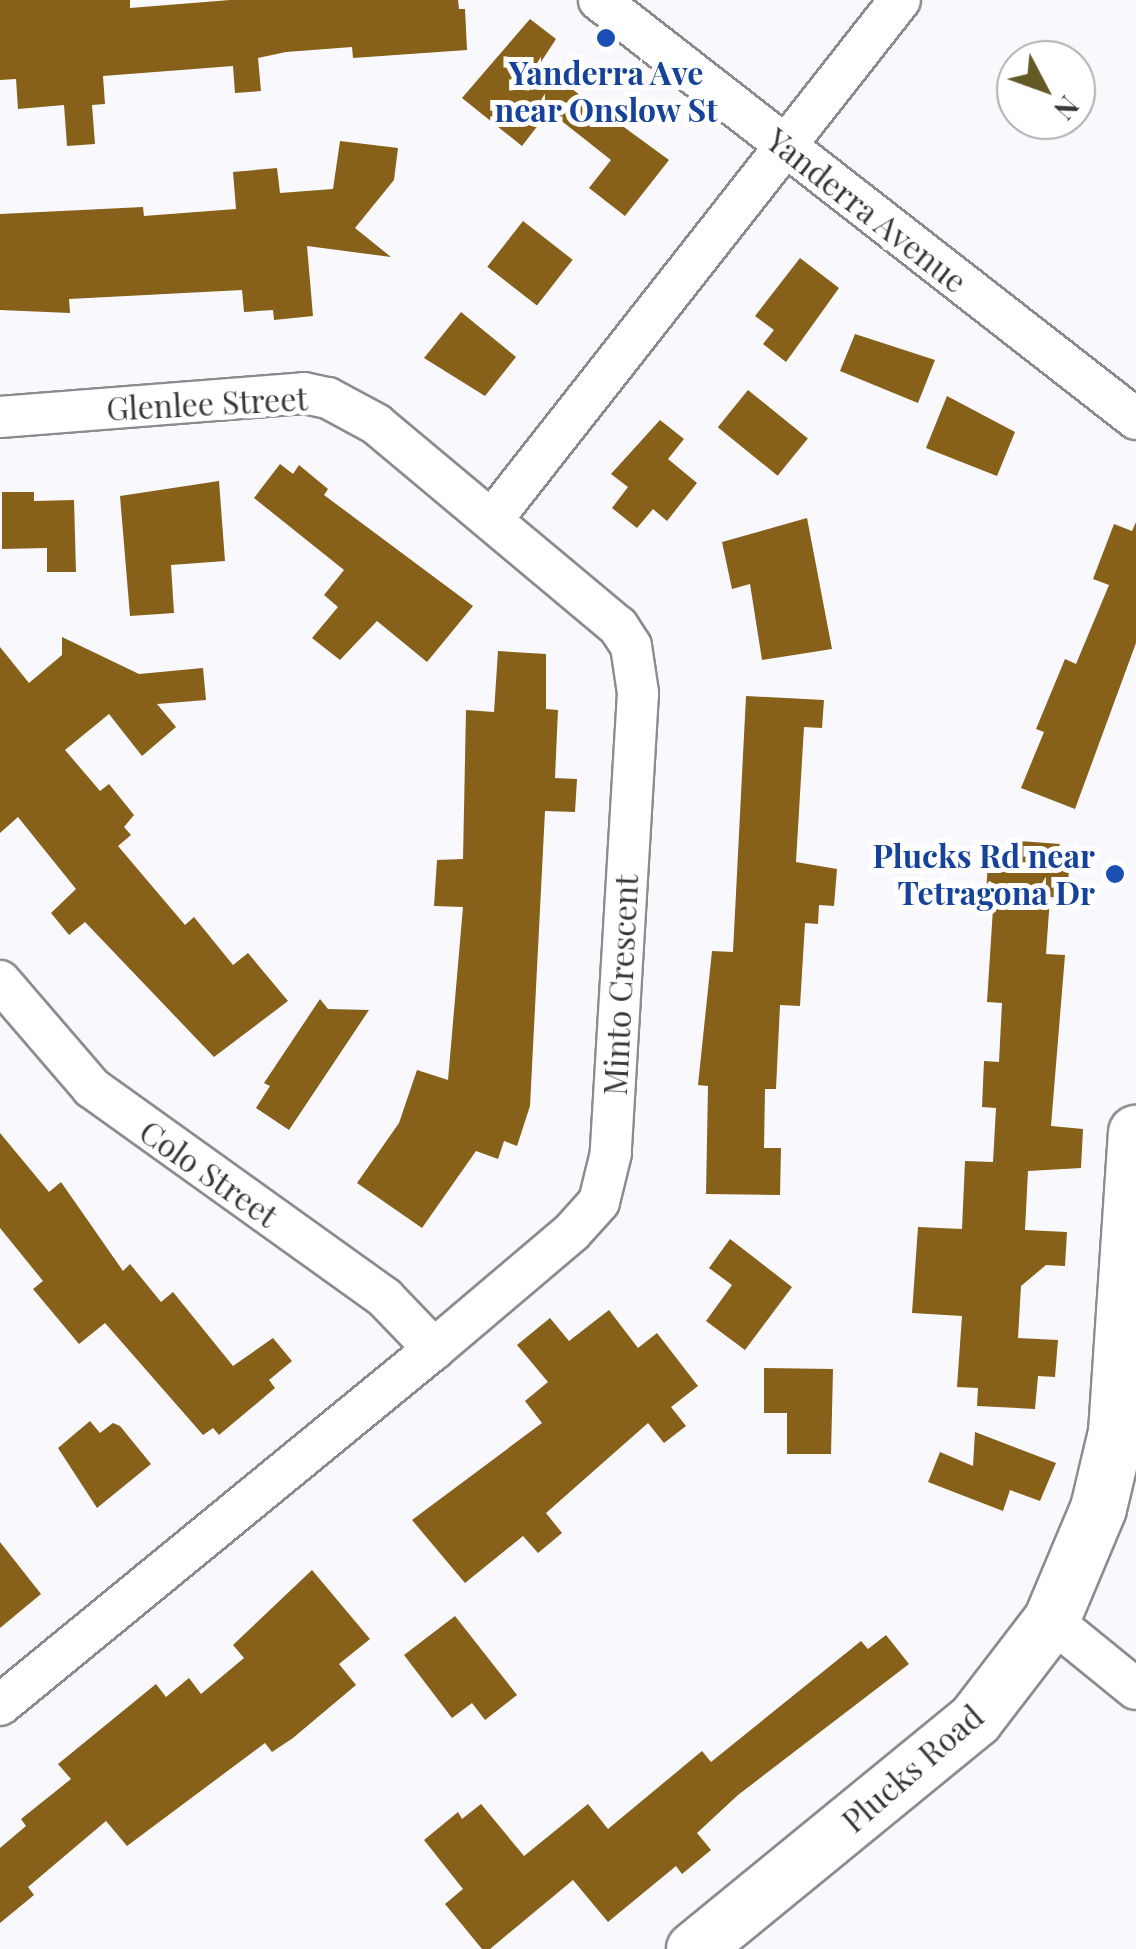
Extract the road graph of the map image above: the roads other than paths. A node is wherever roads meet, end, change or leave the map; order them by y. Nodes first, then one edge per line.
1 (599, 0) edge
2 (900, 0) edge
3 (786, 146) junction
4 (0, 417) edge
5 (1136, 419) edge
6 (494, 517) junction
7 (0, 981) edge
8 (1136, 1133) edge
9 (434, 1349) junction
10 (1051, 1620) junction
11 (1136, 1689) edge
12 (0, 1705) edge
13 (694, 1949) edge

1 - 3 street, Yanderra Avenue
2 - 3 street
3 - 5 street, Yanderra Avenue
3 - 6 street
4 - 6 street, Glenlee Street
6 - 9 street, Minto Crescent
7 - 9 street, Colo Street
8 - 10 street, Plucks Road
9 - 12 street, Minto Crescent
10 - 11 street
10 - 13 street, Plucks Road

